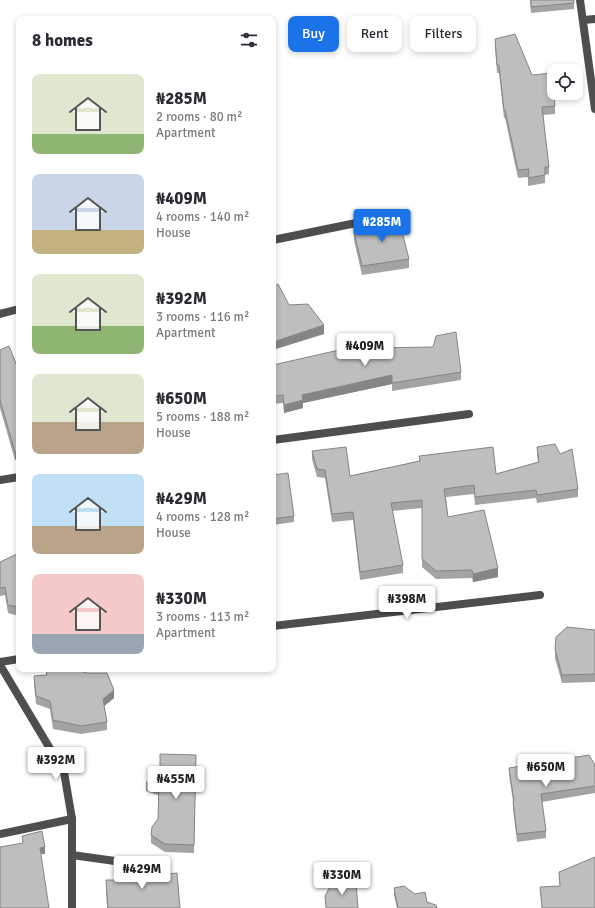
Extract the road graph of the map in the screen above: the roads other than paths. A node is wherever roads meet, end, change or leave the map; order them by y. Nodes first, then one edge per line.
1 (580, 0) edge
2 (595, 19) edge
3 (583, 20) junction
4 (595, 109) edge
5 (356, 224) dead end
6 (276, 239) edge
7 (16, 310) edge
8 (0, 314) edge
9 (469, 414) dead end
10 (276, 440) edge
11 (16, 477) edge
12 (0, 480) edge
13 (540, 595) dead end
14 (276, 626) edge
15 (16, 659) edge
16 (0, 662) edge
17 (0, 665) edge
18 (72, 820) junction
19 (0, 834) edge
20 (72, 855) junction
21 (165, 868) dead end
22 (72, 908) edge

1 - 3 street
2 - 3 street
3 - 4 street
5 - 6 street
7 - 8 street
9 - 10 street
11 - 12 street
13 - 14 street
15 - 16 street
17 - 18 street
18 - 19 street
18 - 20 street
20 - 21 street
20 - 22 street

